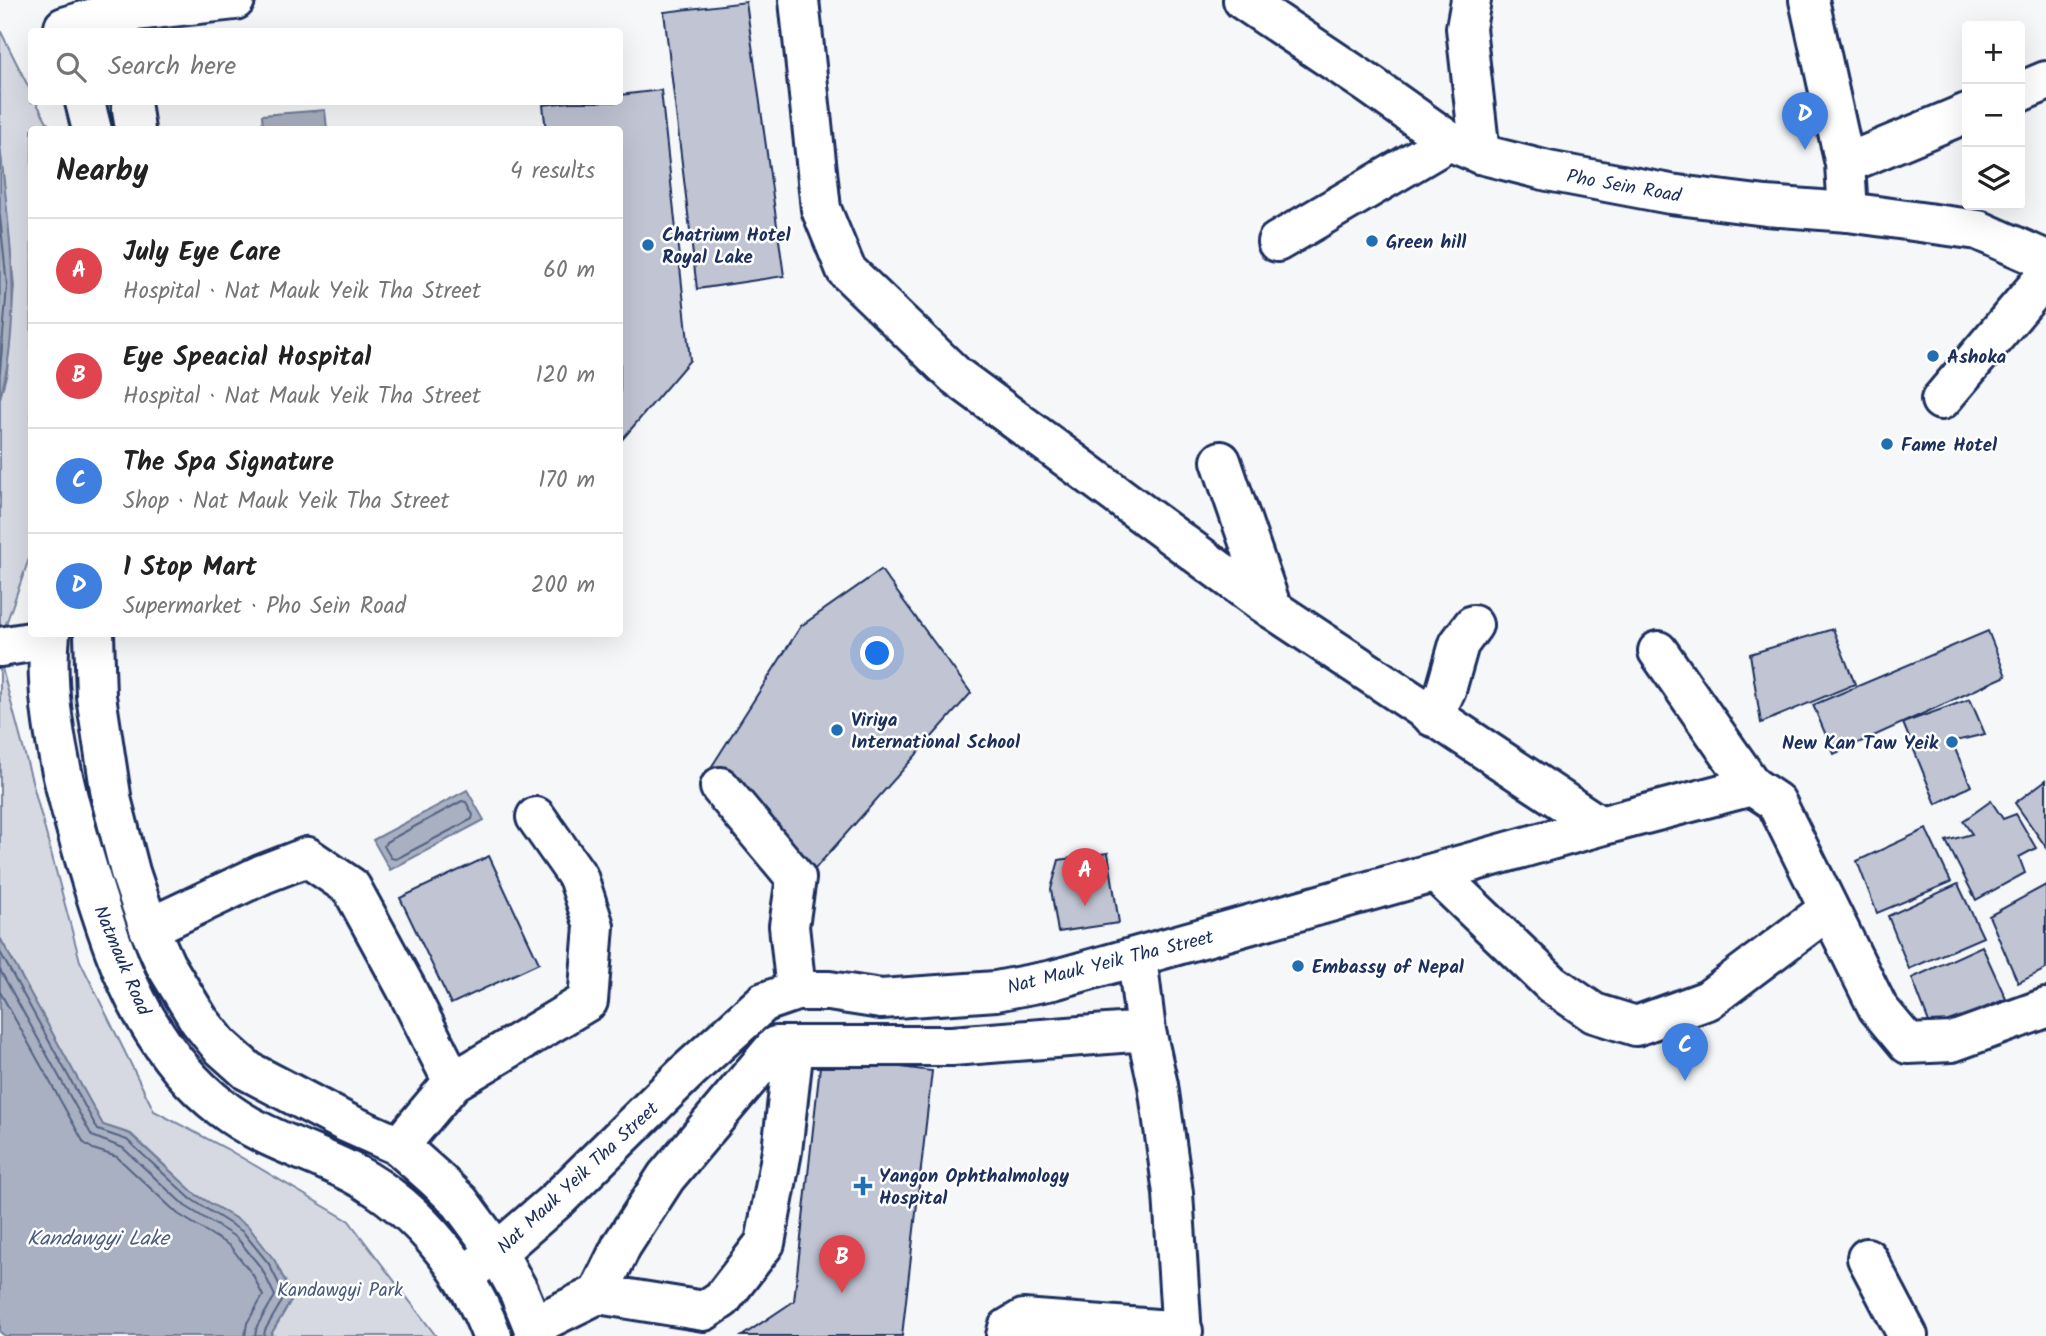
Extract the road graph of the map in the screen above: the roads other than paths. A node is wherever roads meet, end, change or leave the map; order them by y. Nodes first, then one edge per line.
1 (235, 0) edge
2 (799, 0) edge
3 (1471, 0) edge
4 (1809, 0) edge
5 (1254, 3) edge
6 (106, 15) edge
7 (60, 19) edge
8 (2046, 81) edge
9 (2025, 90) edge
10 (86, 105) edge
11 (131, 105) edge
12 (1962, 115) edge
13 (91, 126) edge
14 (134, 126) edge
15 (1465, 147) junction
16 (1845, 164) junction
17 (1849, 212) junction
18 (1277, 242) dead end
19 (2046, 260) edge
20 (2046, 276) edge
21 (1941, 400) dead end
22 (1221, 461) dead end
23 (1272, 609) junction
24 (1473, 625) dead end
25 (45, 637) edge
26 (49, 637) edge
27 (94, 637) edge
28 (0, 647) edge
29 (1658, 652) dead end
30 (1433, 717) junction
31 (1752, 786) junction
32 (720, 787) dead end
33 (536, 817) dead end
34 (1600, 826) junction
35 (1436, 873) junction
36 (1829, 909) junction
37 (149, 928) junction
38 (1138, 957) junction
39 (796, 991) junction
40 (2046, 1008) edge
41 (1146, 1031) junction
42 (794, 1046) junction
43 (453, 1082) junction
44 (398, 1146) junction
45 (497, 1252) junction
46 (1867, 1258) dead end
47 (463, 1276) junction
48 (598, 1294) junction
49 (535, 1331) edge
50 (1183, 1333) edge
51 (492, 1336) edge
52 (1006, 1336) edge
53 (1908, 1336) edge

1 - 6 street
2 - 23 street
3 - 15 street
4 - 16 street
5 - 15 street, Pho Sein Road
6 - 7 street
8 - 9 street
10 - 13 street
11 - 14 street
12 - 16 street
15 - 17 street, Pho Sein Road
15 - 18 street
16 - 17 street
17 - 19 street, Pho Sein Road
20 - 21 street
22 - 23 street
23 - 30 street
24 - 30 street
25 - 28 street
26 - 47 street, Natmauk Road
27 - 37 street, Natmauk Road
29 - 31 street
30 - 34 street
31 - 34 street, Nat Mauk Yeik Tha Street
31 - 36 street
32 - 39 street
33 - 43 street
34 - 35 street, Nat Mauk Yeik Tha Street
35 - 36 street
35 - 38 street, Nat Mauk Yeik Tha Street
36 - 40 street
37 - 43 street
37 - 44 street, Natmauk Road
38 - 39 street, Nat Mauk Yeik Tha Street
38 - 41 street
39 - 45 street, Nat Mauk Yeik Tha Street
41 - 42 street
41 - 50 street
42 - 48 street
42 - 48 street
43 - 44 street
44 - 45 street, Natmauk Road
45 - 47 street, Nat Mauk Yeik Tha Street
45 - 49 street, Natmauk Road
46 - 53 street
47 - 51 street, Natmauk Road
48 - 49 street
50 - 52 street

